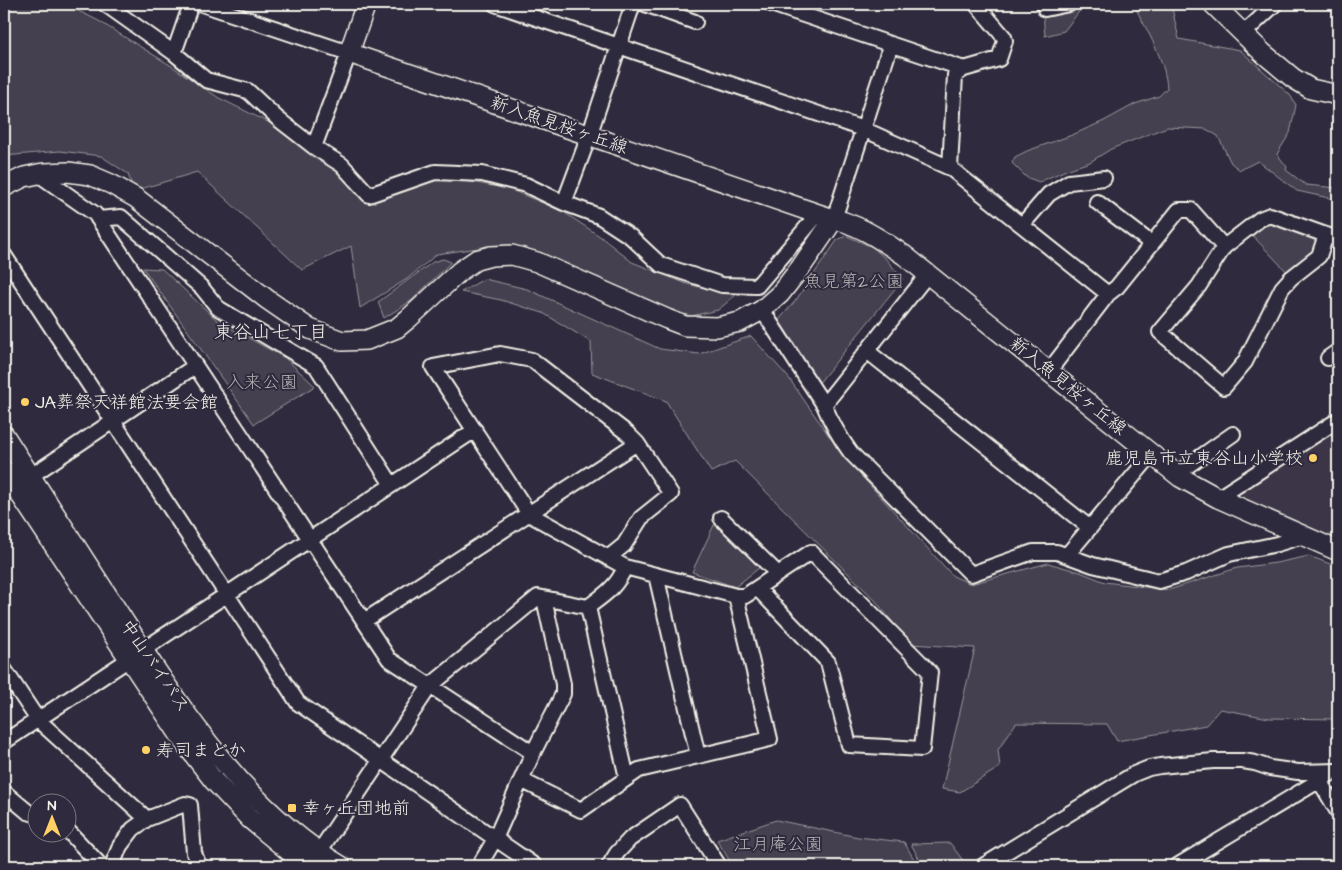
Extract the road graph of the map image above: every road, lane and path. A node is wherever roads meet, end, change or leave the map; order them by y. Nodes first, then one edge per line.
1 (105, 4) edge
2 (191, 4) edge
3 (202, 4) edge
4 (366, 4) edge
5 (496, 4) edge
6 (633, 4) edge
7 (645, 4) edge
8 (771, 4) edge
9 (976, 4) edge
10 (1044, 4) edge
11 (1069, 4) edge
12 (1213, 4) edge
13 (1275, 4) edge
14 (695, 22) dead end
15 (1243, 34) junction
16 (891, 44) junction
17 (619, 46) junction
18 (174, 53) junction
19 (349, 53) junction
20 (964, 69) junction
21 (1338, 95) edge
22 (863, 128) junction
23 (589, 136) junction
24 (314, 147) junction
25 (950, 168) junction
26 (38, 174) junction
27 (1104, 178) dead end
28 (4, 186) edge
29 (1098, 202) dead end
30 (564, 203) junction
31 (826, 217) junction
32 (98, 219) junction
33 (1022, 225) junction
34 (1332, 237) edge
35 (1152, 244) junction
36 (1224, 247) junction
37 (4, 255) edge
38 (928, 274) junction
39 (1108, 294) junction
40 (762, 310) junction
41 (867, 351) junction
42 (195, 366) junction
43 (1049, 371) junction
44 (824, 405) junction
45 (1338, 420) edge
46 (113, 421) junction
47 (475, 430) junction
48 (1233, 434) dead end
49 (4, 436) edge
50 (637, 444) junction
51 (1152, 454) junction
52 (4, 470) edge
53 (1176, 474) junction
54 (16, 485) edge
55 (392, 485) junction
56 (1218, 498) junction
57 (529, 514) junction
58 (721, 518) dead end
59 (1090, 528) junction
60 (1303, 536) junction
61 (310, 539) junction
62 (1338, 551) edge
63 (1067, 555) junction
64 (608, 558) junction
65 (625, 567) junction
66 (778, 574) junction
67 (656, 575) junction
68 (756, 588) junction
69 (227, 594) junction
70 (736, 596) junction
71 (544, 599) junction
72 (588, 608) junction
73 (364, 621) junction
74 (136, 655) junction
75 (4, 669) edge
76 (430, 686) junction
77 (38, 720) junction
78 (4, 742) edge
79 (533, 753) junction
80 (698, 756) junction
81 (380, 760) junction
82 (1337, 771) edge
83 (627, 778) junction
84 (522, 780) junction
85 (1319, 780) junction
86 (4, 792) edge
87 (28, 812) edge
88 (1338, 812) edge
89 (147, 819) junction
90 (495, 839) junction
91 (78, 842) edge
92 (312, 861) edge
93 (1182, 865) edge
94 (101, 866) edge
95 (115, 866) edge
96 (199, 866) edge
97 (341, 866) edge
98 (479, 866) edge
99 (535, 866) edge
100 (608, 866) edge
101 (719, 866) edge
102 (983, 866) edge

1 - 18 street
2 - 18 street
3 - 19 street
4 - 19 street
5 - 17 street
6 - 17 street
7 - 14 street
8 - 16 street
9 - 20 street
10 - 11 street
12 - 15 street
13 - 15 street
15 - 21 street
16 - 20 street
16 - 22 street
17 - 22 street
17 - 23 street
18 - 24 street
19 - 23 street, 新入魚見桜ヶ丘線
19 - 24 street
20 - 25 street
22 - 25 street
22 - 31 street
23 - 30 street
23 - 31 street, 新入魚見桜ヶ丘線
24 - 30 street
25 - 33 street
26 - 28 street
26 - 32 street
26 - 40 street
27 - 33 street
29 - 35 street
30 - 31 street
31 - 38 street, 新入魚見桜ヶ丘線
31 - 40 street
32 - 42 street
32 - 55 street
33 - 39 street
34 - 36 street
34 - 36 street
35 - 36 street
35 - 39 street
37 - 46 street
38 - 41 street
38 - 43 street, 新入魚見桜ヶ丘線
39 - 43 street
40 - 44 street
41 - 44 street
41 - 59 street
42 - 46 street
42 - 61 street
43 - 51 street, 新入魚見桜ヶ丘線
44 - 63 street
45 - 56 street
46 - 54 street
46 - 69 street
47 - 50 street
47 - 55 street
47 - 57 street
48 - 53 street
49 - 54 street, 中山バイパス
50 - 57 street
50 - 64 street
51 - 53 street, 新入魚見桜ヶ丘線
51 - 59 street
52 - 54 street, 中山バイパス
53 - 56 street, 新入魚見桜ヶ丘線
54 - 74 street, 中山バイパス
55 - 61 street
56 - 60 street, 新入魚見桜ヶ丘線
57 - 64 street
57 - 73 street
58 - 66 street
59 - 63 street
60 - 62 street, 新入魚見桜ヶ丘線
60 - 63 street
61 - 69 street
61 - 73 street
64 - 65 street
65 - 67 street
65 - 72 street
66 - 68 street
66 - 68 street
67 - 70 street
67 - 80 street
68 - 70 street
69 - 74 street
69 - 81 street
70 - 80 street
71 - 72 street
71 - 76 street
71 - 79 street
72 - 83 street
73 - 76 street
74 - 77 street
74 - 92 street, 中山バイパス
75 - 77 street
76 - 79 street
76 - 81 street
77 - 78 street
77 - 89 street
79 - 84 street
80 - 83 street
81 - 90 street
81 - 92 street
82 - 85 street
82 - 102 street
83 - 84 street
84 - 90 street
85 - 88 street
85 - 93 street
86 - 87 street
89 - 95 street
89 - 96 street
90 - 98 street
90 - 99 street
91 - 94 street
92 - 97 street, 中山バイパス
100 - 101 street

